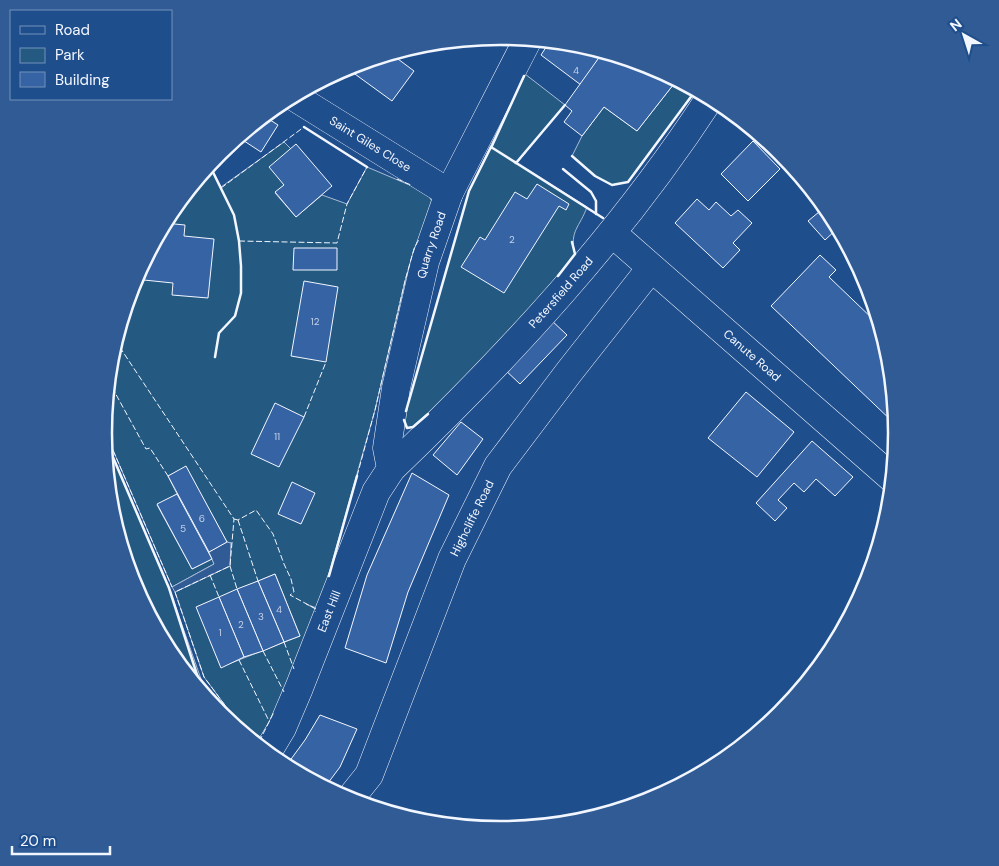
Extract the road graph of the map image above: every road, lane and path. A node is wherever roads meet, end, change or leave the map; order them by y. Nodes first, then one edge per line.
1 (524, 46) edge
2 (300, 100) edge
3 (706, 104) edge
4 (449, 193) junction
5 (612, 234) junction
6 (651, 268) junction
7 (391, 469) junction
8 (885, 472) edge
9 (271, 747) edge
10 (355, 792) edge

1 - 4 street, Quarry Road
2 - 4 street, Saint Giles Close
3 - 5 street, Petersfield Road
4 - 7 street, Quarry Road
5 - 6 street, Canute Road
5 - 7 street, Petersfield Road
6 - 8 street, Canute Road
6 - 10 street, Highcliffe Road
7 - 9 street, East Hill

